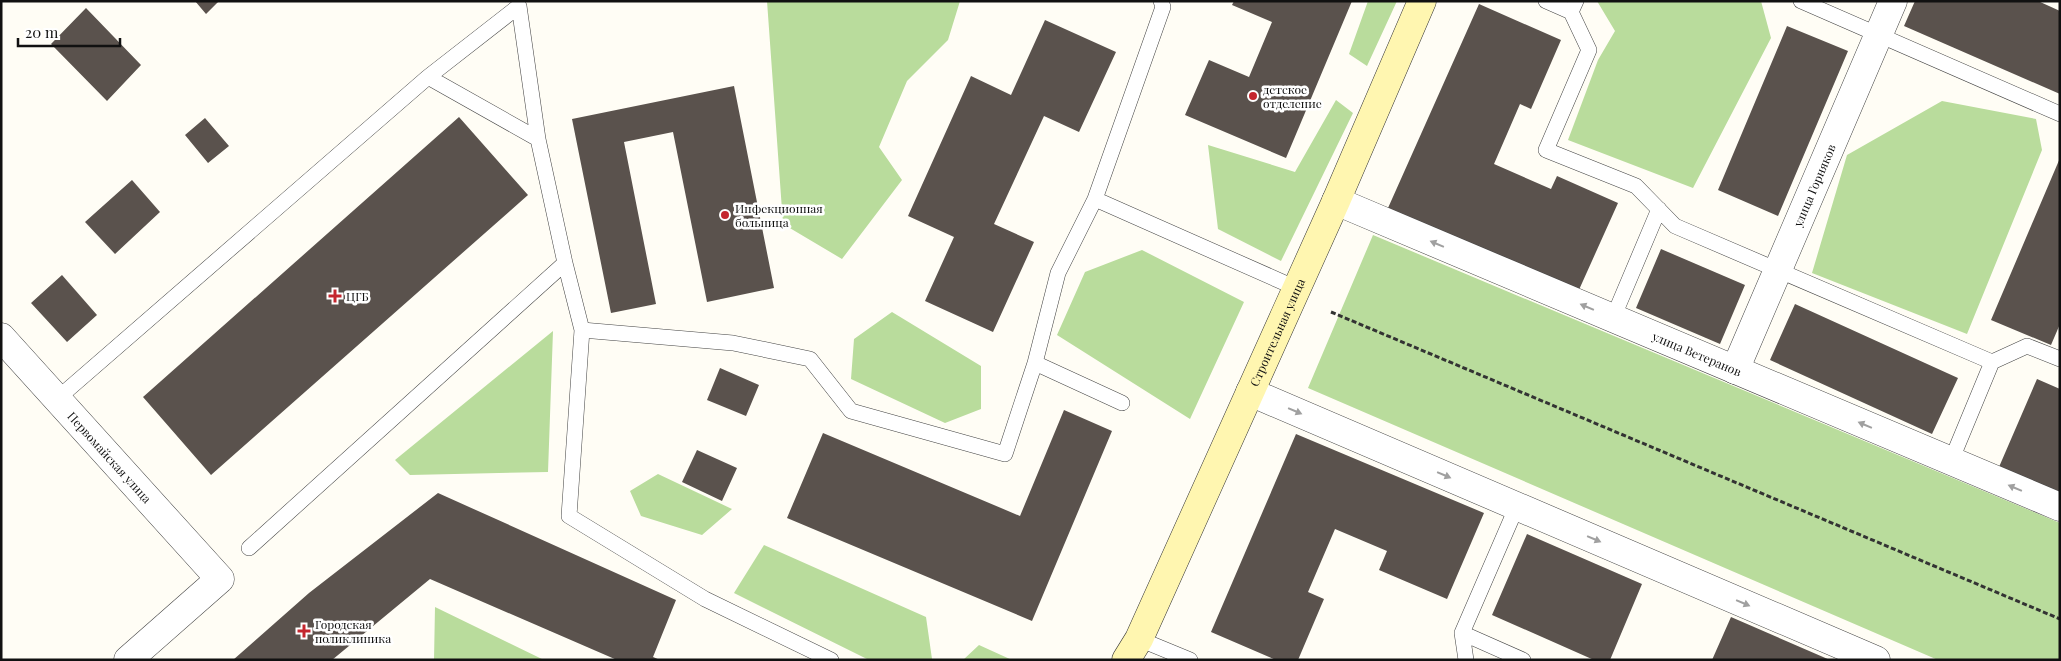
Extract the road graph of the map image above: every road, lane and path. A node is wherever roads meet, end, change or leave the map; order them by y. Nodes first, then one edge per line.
1 (1161, 1) edge
2 (1422, 1) edge
3 (1546, 1) edge
4 (1801, 1) edge
5 (1893, 1) edge
6 (519, 4) edge
7 (1574, 7) edge
8 (1879, 35) junction
9 (428, 77) junction
10 (2060, 114) edge
11 (538, 140) junction
12 (1095, 199) junction
13 (1336, 201) junction
14 (1659, 209) junction
15 (566, 263) junction
16 (1778, 269) junction
17 (1296, 288) junction
18 (1331, 312) dead end
19 (1613, 318) junction
20 (582, 330) junction
21 (1, 337) edge
22 (2060, 359) edge
23 (1992, 362) junction
24 (1035, 363) junction
25 (1735, 370) junction
26 (1250, 392) junction
27 (57, 399) junction
28 (1122, 403) dead end
29 (1952, 462) junction
30 (1517, 506) junction
31 (2060, 507) edge
32 (249, 548) dead end
33 (2060, 619) edge
34 (1462, 633) junction
35 (1133, 649) edge
36 (128, 660) edge
37 (831, 660) edge
38 (1190, 660) edge
39 (1466, 660) edge
40 (1523, 660) edge
41 (1876, 660) edge

1 - 12 lane
2 - 13 street, Строительная улица
3 - 7 lane
4 - 8 lane
5 - 8 street, улица Горняков
6 - 9 lane
6 - 11 lane
7 - 14 lane
8 - 10 lane
8 - 16 street, улица Горняков
9 - 11 lane
9 - 27 lane
11 - 15 lane
12 - 17 lane
12 - 24 lane
13 - 17 street, Строительная улица
19 -> 13 street, улица Ветеранов
14 - 16 lane
14 - 19 lane
15 - 20 lane
15 - 32 lane
16 - 23 lane
16 - 25 street, улица Горняков
17 - 26 street, Строительная улица
18 - 33 path
19 - 25 street, улица Ветеранов
20 - 24 lane
20 - 37 lane
21 - 27 street, Первомайская улица
22 - 23 lane
23 - 29 lane
24 - 28 lane
29 -> 25 street, улица Ветеранов
26 -> 30 street
26 - 35 street, Строительная улица
27 - 36 street, Первомайская улица
31 -> 29 street, улица Ветеранов
30 - 34 lane
30 -> 41 street
34 - 39 lane
34 - 40 lane
35 - 38 lane

